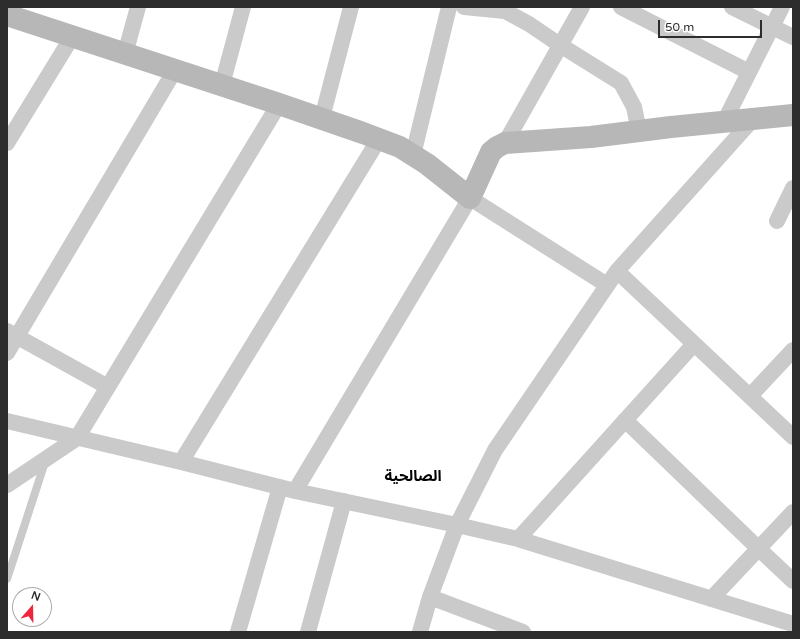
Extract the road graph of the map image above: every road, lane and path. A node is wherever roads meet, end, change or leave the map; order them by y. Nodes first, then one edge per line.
1 (138, 7) edge
2 (242, 7) edge
3 (351, 7) edge
4 (449, 7) edge
5 (464, 7) edge
6 (582, 7) edge
7 (732, 7) edge
8 (782, 7) edge
9 (625, 8) edge
10 (17, 14) edge
11 (772, 27) junction
12 (72, 36) junction
13 (793, 37) edge
14 (560, 45) junction
15 (125, 54) junction
16 (175, 70) junction
17 (749, 72) junction
18 (222, 85) junction
19 (279, 104) junction
20 (793, 115) edge
21 (322, 118) junction
22 (754, 118) junction
23 (724, 122) junction
24 (640, 131) junction
25 (379, 139) junction
26 (7, 143) edge
27 (505, 143) junction
28 (413, 155) junction
29 (793, 188) edge
30 (470, 198) junction
31 (777, 221) dead end
32 (616, 271) junction
33 (607, 286) junction
34 (12, 334) edge
35 (694, 344) junction
36 (793, 350) edge
37 (7, 354) edge
38 (108, 387) junction
39 (750, 396) junction
40 (626, 420) junction
41 (7, 421) edge
42 (793, 437) edge
43 (77, 438) junction
44 (45, 459) junction
45 (181, 462) junction
46 (7, 485) edge
47 (287, 489) junction
48 (344, 501) junction
49 (793, 512) edge
50 (457, 525) junction
51 (518, 539) junction
52 (758, 549) junction
53 (7, 579) edge
54 (793, 581) edge
55 (430, 597) junction
56 (711, 599) junction
57 (793, 624) edge
58 (238, 632) edge
59 (308, 632) edge
60 (420, 632) edge
61 (523, 632) edge

1 - 15 street
2 - 18 street
3 - 21 street
4 - 28 street
5 - 14 street
6 - 14 street
7 - 11 street
8 - 11 street
9 - 17 street
10 - 12 street
11 - 13 street
11 - 17 street
12 - 15 street
12 - 26 street
14 - 24 street
14 - 27 street
15 - 16 street
16 - 18 street
16 - 34 street
17 - 23 street
18 - 19 street
19 - 21 street
19 - 38 street
20 - 22 street
21 - 25 street
22 - 23 street
22 - 32 street
23 - 24 street
24 - 27 street
25 - 28 street
25 - 45 street
27 - 30 street
28 - 30 street
29 - 31 street
30 - 33 street
30 - 47 street
32 - 33 street
32 - 35 street
33 - 50 street
34 - 37 street
34 - 38 street
35 - 39 street
35 - 40 street
36 - 39 street
38 - 43 street
39 - 42 street
40 - 51 street
40 - 52 street
41 - 43 street
43 - 44 street
43 - 45 street
44 - 46 street
44 - 53 lane
45 - 47 street
47 - 48 street
47 - 58 street
48 - 50 street
48 - 59 street
49 - 52 street
50 - 51 street
50 - 55 street
51 - 56 street
52 - 54 street
52 - 56 street
55 - 60 street
55 - 61 street
56 - 57 street

